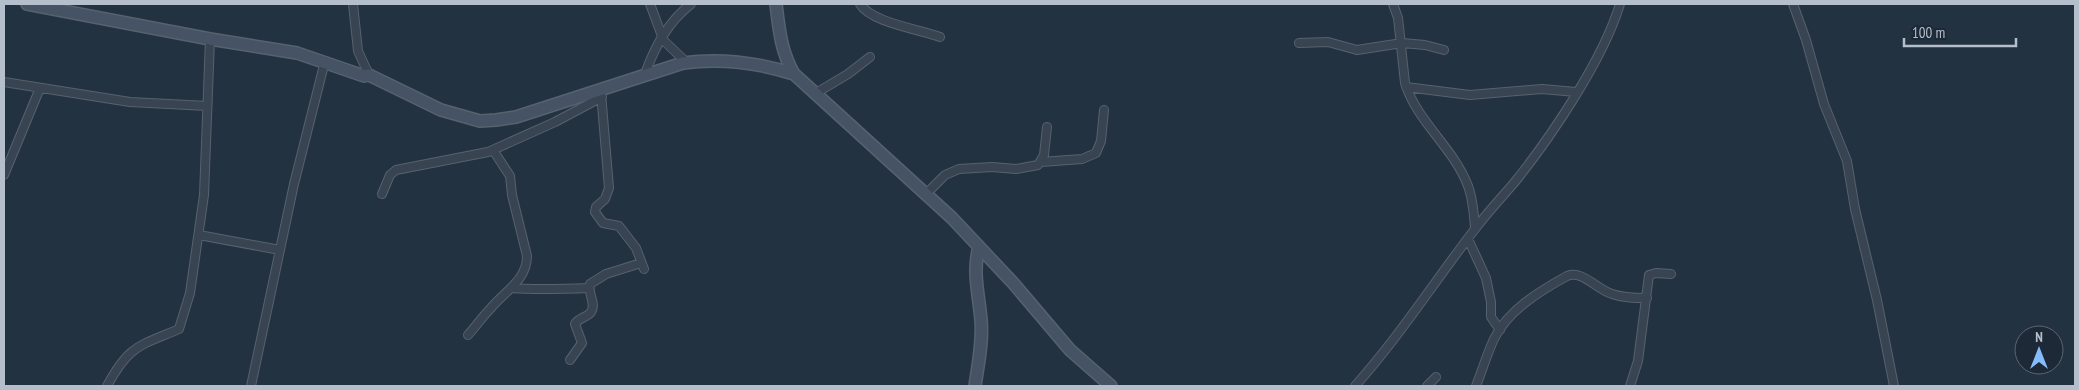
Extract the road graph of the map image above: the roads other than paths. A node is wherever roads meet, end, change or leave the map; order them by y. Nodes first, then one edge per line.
1 (27, 4) edge
2 (353, 4) edge
3 (650, 4) edge
4 (691, 4) edge
5 (776, 4) edge
6 (860, 4) edge
7 (1393, 4) edge
8 (1620, 4) edge
9 (1793, 4) edge
10 (661, 37) junction
11 (940, 37) dead end
12 (210, 39) junction
13 (1299, 43) dead end
14 (1402, 43) junction
15 (1444, 50) dead end
16 (870, 57) dead end
17 (325, 61) junction
18 (686, 62) junction
19 (645, 74) junction
20 (794, 74) junction
21 (369, 75) junction
22 (4, 82) edge
23 (1406, 87) junction
24 (40, 88) junction
25 (1576, 92) junction
26 (601, 94) junction
27 (816, 94) junction
28 (207, 106) junction
29 (1104, 110) dead end
30 (1047, 127) dead end
31 (493, 150) junction
32 (1041, 162) junction
33 (4, 174) edge
34 (382, 194) dead end
35 (926, 194) junction
36 (1475, 228) junction
37 (199, 235) junction
38 (1468, 239) junction
39 (979, 247) junction
40 (280, 250) junction
41 (1671, 274) dead end
42 (511, 288) junction
43 (589, 288) junction
44 (1647, 298) junction
45 (1500, 330) junction
46 (468, 335) dead end
47 (570, 360) dead end
48 (1436, 377) dead end
49 (107, 386) edge
50 (251, 386) edge
51 (976, 386) edge
52 (1111, 386) edge
53 (1354, 386) edge
54 (1427, 386) edge
55 (1476, 386) edge
56 (1630, 386) edge
57 (1894, 386) edge

1 - 12 street
2 - 21 street
3 - 10 street
4 - 10 street
5 - 20 street
6 - 11 street
7 - 14 street
8 - 25 street
9 - 57 street
10 - 18 street
10 - 19 street
12 - 17 street
12 - 28 street
13 - 14 street
14 - 15 street
14 - 23 street
16 - 27 street
17 - 21 street
17 - 40 street
18 - 19 street
18 - 20 street
19 - 26 street
20 - 27 street
21 - 26 street
22 - 24 street
23 - 25 street
23 - 36 street
24 - 28 street
24 - 33 street
25 - 36 street
26 - 31 street
26 - 43 street
27 - 35 street
28 - 37 street
29 - 32 street
30 - 32 street
31 - 34 street
31 - 42 street
32 - 35 street
35 - 39 street
36 - 38 street
37 - 40 street
37 - 49 street
38 - 45 street
38 - 53 street
39 - 51 street
39 - 52 street
40 - 50 street
41 - 44 street
42 - 43 street
42 - 46 street
43 - 47 street
44 - 45 street
44 - 56 street
45 - 55 street
48 - 54 street

